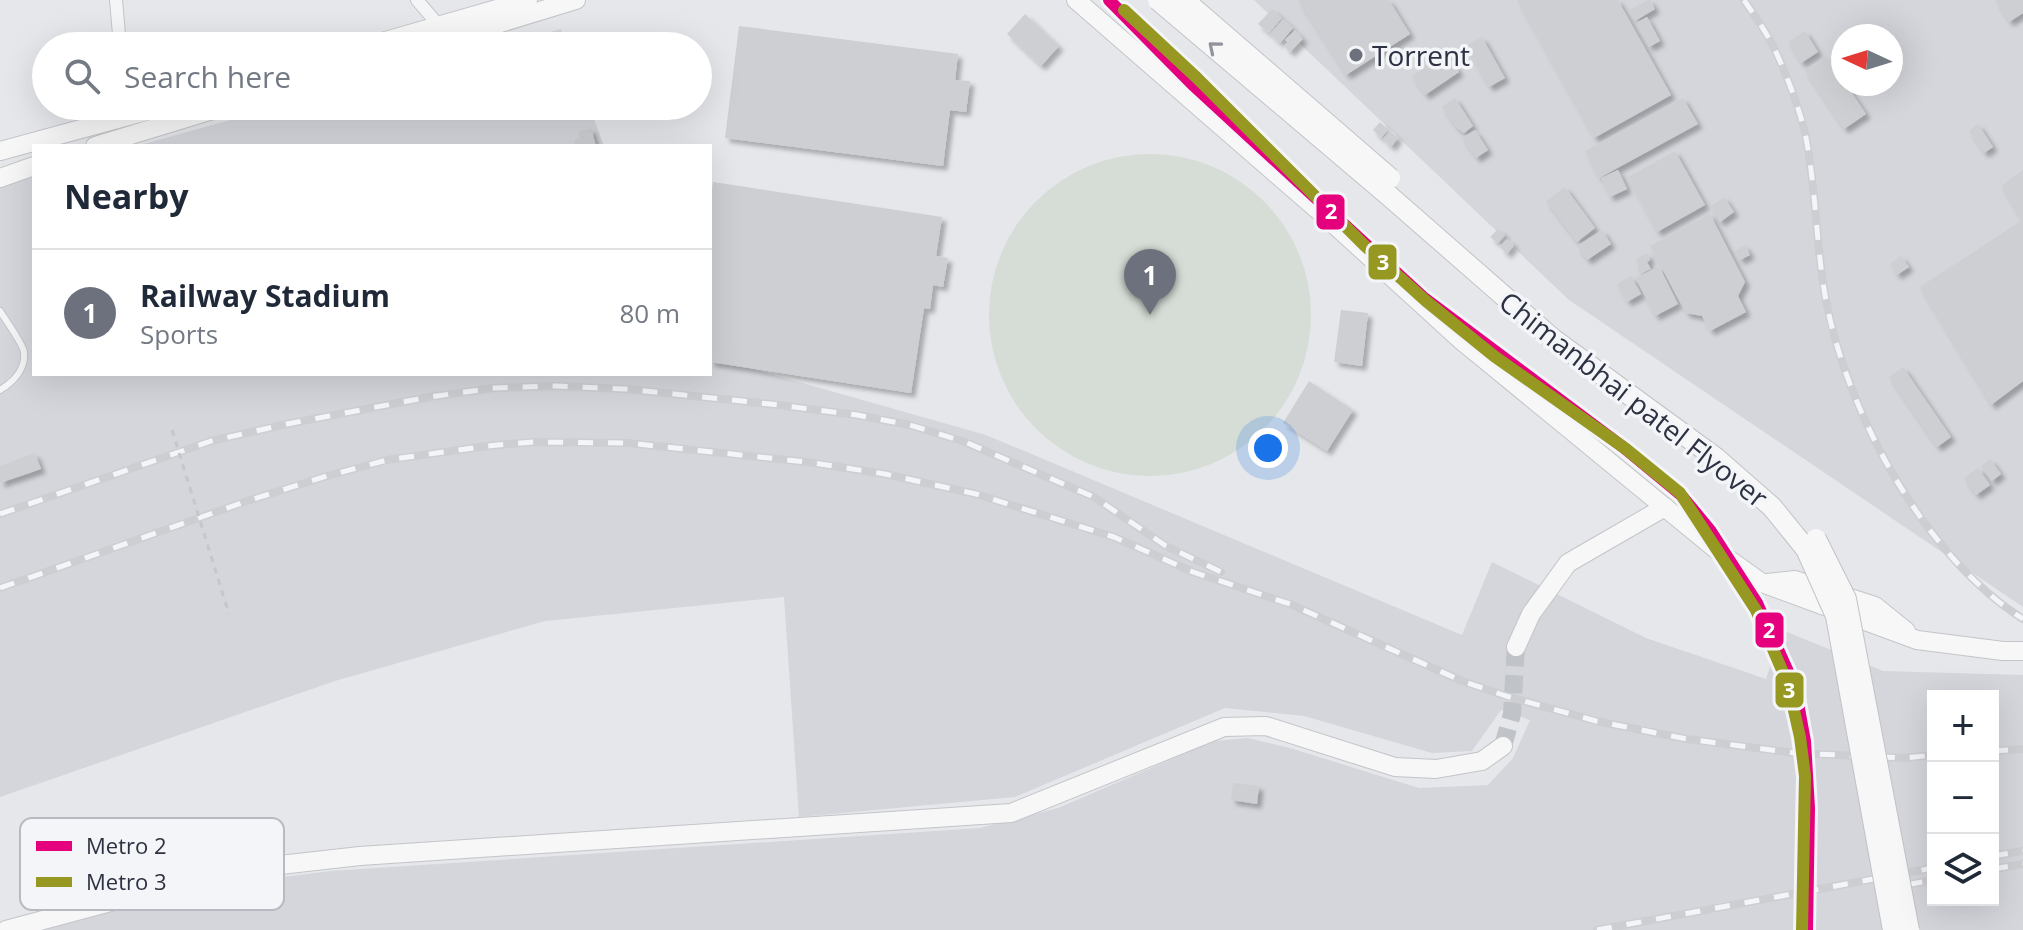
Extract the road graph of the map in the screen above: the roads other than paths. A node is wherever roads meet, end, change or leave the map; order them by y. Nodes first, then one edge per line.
1 (116, 0) edge
2 (417, 0) edge
3 (528, 0) edge
4 (576, 0) edge
5 (1076, 0) edge
6 (1158, 0) edge
7 (1184, 0) edge
8 (119, 32) edge
9 (444, 32) junction
10 (101, 120) edge
11 (180, 120) edge
12 (102, 144) edge
13 (0, 151) edge
14 (32, 167) edge
15 (0, 178) edge
16 (0, 311) edge
17 (0, 390) edge
18 (1665, 507) junction
19 (1516, 647) tunnel mouth
20 (2023, 651) edge
21 (1503, 746) dead end
22 (284, 865) edge
23 (81, 910) edge
24 (6, 930) edge
25 (1893, 930) edge
26 (1909, 930) edge

1 - 8 street
2 - 9 street
3 - 9 main road
4 - 9 main road
5 - 18 main road
25 -> 6 main road, Chimanbhai patel Flyover, bridge
7 - 26 main road, Chimanbhai patel Flyover, bridge
10 - 13 main road
11 - 12 main road
14 - 15 main road
16 - 17 lane
18 - 19 main road
18 - 20 main road
21 - 22 main road
23 - 24 main road

